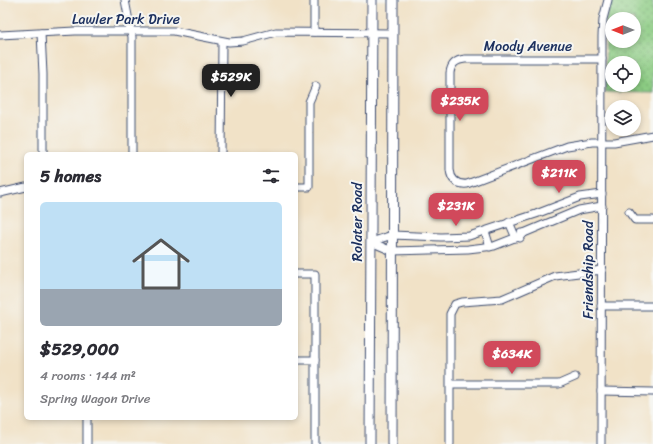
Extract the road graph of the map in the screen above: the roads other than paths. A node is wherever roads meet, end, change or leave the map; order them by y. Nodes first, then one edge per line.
1 (125, 0) edge
2 (314, 0) edge
3 (372, 0) edge
4 (393, 0) edge
5 (608, 0) edge
6 (132, 31) junction
7 (314, 32) junction
8 (41, 33) junction
9 (372, 33) junction
10 (393, 33) junction
11 (0, 36) edge
12 (222, 42) junction
13 (602, 59) junction
14 (316, 86) dead end
15 (653, 135) edge
16 (602, 142) junction
17 (43, 152) edge
18 (132, 152) edge
19 (221, 152) edge
20 (24, 187) edge
21 (298, 187) edge
22 (0, 193) edge
23 (602, 194) junction
24 (602, 206) junction
25 (629, 212) dead end
26 (653, 220) edge
27 (509, 222) junction
28 (485, 231) junction
29 (392, 235) junction
30 (516, 238) junction
31 (371, 242) junction
32 (490, 247) junction
33 (392, 251) junction
34 (602, 270) junction
35 (298, 274) edge
36 (602, 306) junction
37 (653, 306) edge
38 (298, 360) edge
39 (315, 360) junction
40 (575, 377) dead end
41 (451, 384) junction
42 (601, 391) junction
43 (653, 392) edge
44 (87, 420) edge
45 (87, 444) edge
46 (315, 444) edge
47 (370, 444) edge
48 (392, 444) edge
49 (450, 444) edge
50 (600, 444) edge

1 - 6 street
2 - 7 street
3 - 9 main road, Rolater Road
4 - 10 main road
5 - 13 street, Friendship Road
6 - 8 street, Lawler Park Drive
6 - 12 street, Lawler Park Drive
6 - 18 street
7 - 9 street, Lawler Park Drive
7 - 12 street, Lawler Park Drive
8 - 11 street, Lawler Park Drive
8 - 17 street
9 - 10 street, Lawler Park Drive
9 - 31 main road, Rolater Road
10 - 29 main road
12 - 19 street
13 - 16 street, Friendship Road
13 - 16 street, Moody Avenue
14 - 21 street
15 - 16 street
16 - 23 street, Friendship Road
20 - 22 street
23 - 24 street, Friendship Road
23 - 27 street
24 - 30 street
24 - 34 street, Friendship Road
25 - 26 street
27 - 28 street
27 - 30 street
28 - 29 street
28 - 32 street
29 - 31 street
29 - 33 main road
30 - 32 street
31 - 33 street
31 - 47 main road, Rolater Road
32 - 33 street
33 - 48 main road
34 - 36 street, Friendship Road
34 - 41 street
35 - 39 street
36 - 37 street
36 - 42 street, Friendship Road
38 - 39 street
39 - 46 street
40 - 41 street
41 - 49 street
42 - 43 street
42 - 50 street, Friendship Road
44 - 45 street

